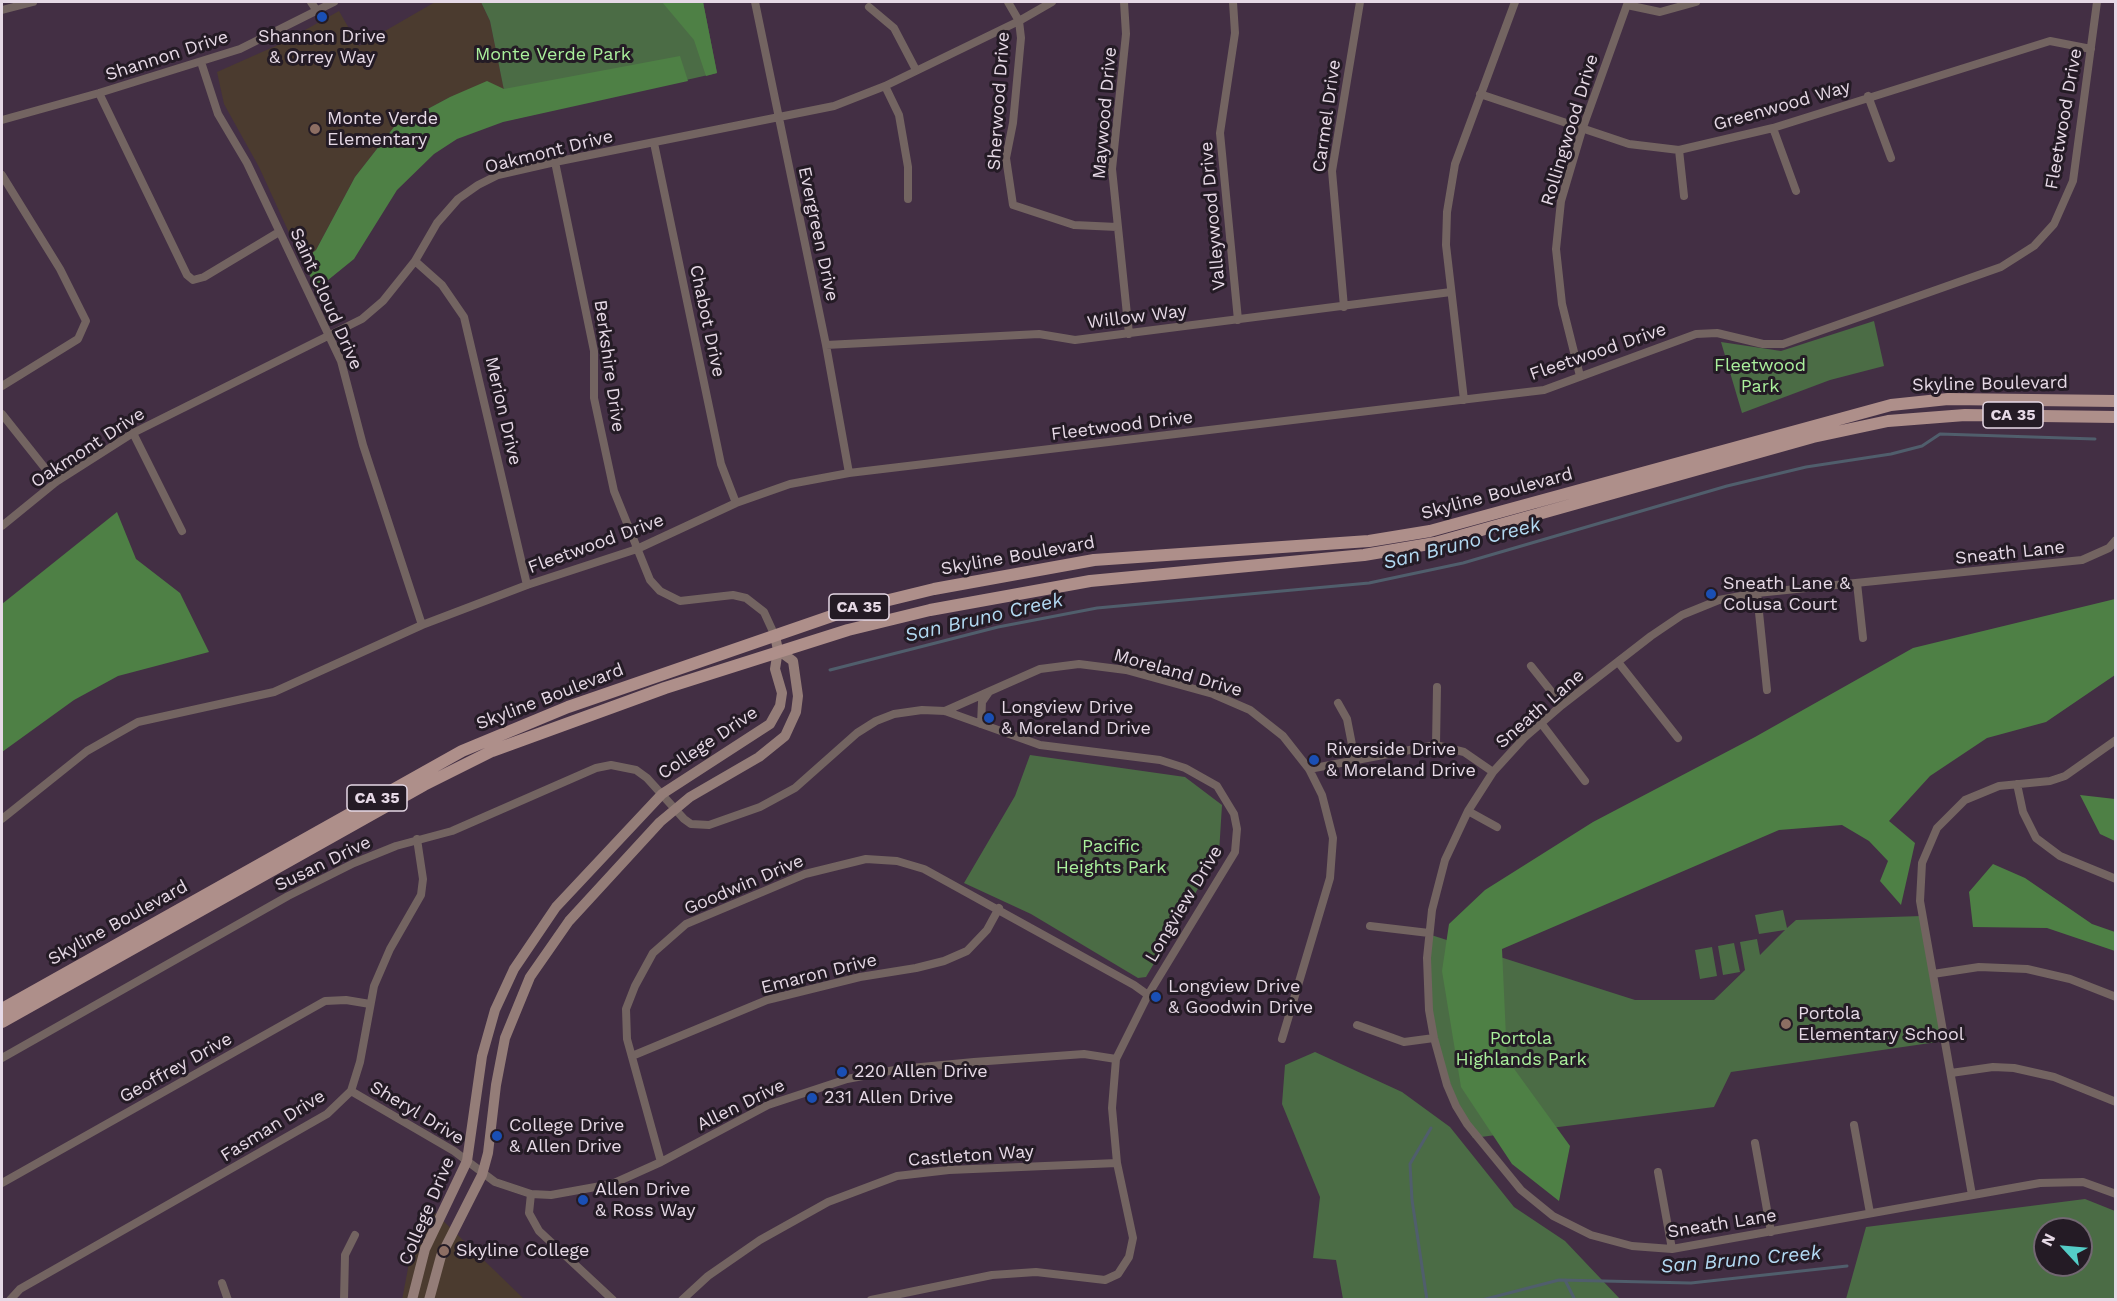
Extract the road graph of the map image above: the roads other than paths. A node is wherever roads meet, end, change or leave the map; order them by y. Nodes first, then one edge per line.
1 (31, 2) edge
2 (311, 2) edge
3 (334, 2) edge
4 (755, 2) edge
5 (1008, 2) edge
6 (1052, 2) edge
7 (1124, 2) edge
8 (1233, 2) edge
9 (1360, 2) edge
10 (1515, 2) edge
11 (1696, 2) edge
12 (2097, 2) edge
13 (1628, 3) edge
14 (869, 7) dead end
15 (2, 10) edge
16 (317, 11) junction
17 (1019, 21) junction
18 (2091, 49) junction
19 (201, 62) junction
20 (916, 70) junction
21 (885, 86) junction
22 (99, 93) junction
23 (1480, 94) junction
24 (1868, 96) junction
25 (777, 117) junction
26 (2, 120) edge
27 (1773, 128) junction
28 (1582, 130) junction
29 (654, 143) junction
30 (1679, 150) junction
31 (1892, 158) dead end
32 (555, 162) junction
33 (2, 175) edge
34 (1796, 191) dead end
35 (1684, 196) dead end
36 (908, 200) dead end
37 (1117, 227) junction
38 (279, 232) junction
39 (415, 261) junction
40 (1451, 292) junction
41 (1344, 307) junction
42 (1238, 320) junction
43 (1129, 334) junction
44 (330, 336) junction
45 (826, 345) junction
46 (1580, 376) junction
47 (2, 386) edge
48 (1464, 400) junction
49 (2115, 402) edge
50 (2, 414) edge
51 (2115, 417) edge
52 (133, 433) junction
53 (849, 474) junction
54 (56, 482) junction
55 (736, 503) junction
56 (2, 526) edge
57 (182, 531) dead end
58 (2115, 540) edge
59 (2109, 548) junction
60 (637, 549) junction
61 (2115, 554) edge
62 (1857, 583) junction
63 (527, 585) junction
64 (1757, 592) junction
65 (422, 625) junction
66 (775, 636) junction
67 (1863, 638) dead end
68 (778, 650) junction
69 (1618, 662) junction
70 (1531, 666) dead end
71 (1437, 687) dead end
72 (1767, 690) dead end
73 (990, 691) junction
74 (1338, 703) dead end
75 (1562, 705) junction
76 (945, 711) junction
77 (1540, 723) junction
78 (981, 724) junction
79 (1678, 738) dead end
80 (2115, 740) edge
81 (1436, 745) junction
82 (1355, 760) junction
83 (1309, 770) junction
84 (1493, 772) junction
85 (1586, 781) dead end
86 (2017, 784) junction
87 (668, 801) junction
88 (1468, 812) junction
89 (2, 819) edge
90 (1497, 827) dead end
91 (417, 839) junction
92 (2115, 879) edge
93 (999, 908) junction
94 (1370, 926) dead end
95 (1429, 933) junction
96 (1933, 974) junction
97 (1148, 995) junction
98 (2115, 997) edge
99 (370, 1004) junction
100 (2, 1009) edge
101 (2, 1022) edge
102 (1357, 1025) dead end
103 (1434, 1038) junction
104 (1282, 1039) dead end
105 (632, 1056) junction
106 (2, 1058) edge
107 (1116, 1059) junction
108 (1951, 1073) junction
109 (351, 1091) junction
110 (2115, 1102) edge
111 (1854, 1125) dead end
112 (1755, 1143) dead end
113 (467, 1161) junction
114 (661, 1162) junction
115 (1117, 1164) junction
116 (1658, 1172) dead end
117 (482, 1175) junction
118 (2, 1183) edge
119 (531, 1194) junction
120 (2115, 1194) edge
121 (1972, 1195) junction
122 (1870, 1213) junction
123 (1771, 1232) junction
124 (355, 1235) dead end
125 (1672, 1249) junction
126 (222, 1283) dead end
127 (10, 1299) edge
128 (228, 1299) edge
129 (344, 1299) edge
130 (412, 1299) edge
131 (429, 1299) edge
132 (613, 1299) edge
133 (682, 1299) edge
134 (872, 1299) edge

1 - 15 street
2 - 16 street
3 - 16 street, Shannon Drive
4 - 25 street, Evergreen Drive
5 - 17 street, Sherwood Drive
6 - 17 street, Oakmont Drive
7 - 37 street, Maywood Drive
8 - 42 street, Valleywood Drive
9 - 41 street, Carmel Drive
10 - 23 street
11 - 13 street
12 - 18 street, Fleetwood Drive
13 - 28 street, Rollingwood Drive
14 - 20 street
16 - 19 street, Shannon Drive
17 - 20 street, Oakmont Drive
17 - 37 street, Sherwood Drive
18 - 24 street, Greenwood Way
18 - 46 street, Fleetwood Drive
19 - 22 street, Shannon Drive
19 - 38 street, Saint Cloud Drive
20 - 21 street, Oakmont Drive
21 - 25 street, Oakmont Drive
21 - 36 street
22 - 26 street, Shannon Drive
22 - 38 street
23 - 28 street, Greenwood Way
23 - 40 street
24 - 27 street, Greenwood Way
24 - 31 street
25 - 29 street, Oakmont Drive
25 - 45 street, Evergreen Drive
27 - 30 street, Greenwood Way
27 - 34 street
28 - 30 street, Greenwood Way
28 - 46 street, Rollingwood Drive
29 - 32 street, Oakmont Drive
29 - 55 street, Chabot Drive
30 - 35 street
32 - 39 street, Oakmont Drive
32 - 60 street, Berkshire Drive
33 - 47 street
37 - 43 street, Maywood Drive
38 - 44 street, Saint Cloud Drive
39 - 44 street, Oakmont Drive
39 - 63 street, Merion Drive
40 - 41 street, Willow Way
40 - 48 street
41 - 42 street, Willow Way
42 - 43 street, Willow Way
43 - 45 street, Willow Way
44 - 52 street, Oakmont Drive
44 - 65 street, Saint Cloud Drive
45 - 53 street, Evergreen Drive
46 - 48 street, Fleetwood Drive
48 - 53 street, Fleetwood Drive
49 - 66 main road, Skyline Boulevard / CA 35
50 - 54 street
51 - 68 main road, Skyline Boulevard / CA 35
52 - 54 street, Oakmont Drive
52 - 57 street
53 - 55 street, Fleetwood Drive
54 - 56 street, Oakmont Drive
55 - 60 street, Fleetwood Drive
58 - 59 street, Sneath Lane
59 - 61 street
59 - 62 street, Sneath Lane
60 - 63 street, Fleetwood Drive
60 - 66 street, Berkshire Drive
62 - 64 street, Sneath Lane
62 - 67 street
63 - 65 street, Fleetwood Drive
64 - 69 street, Sneath Lane
64 - 72 street
65 - 89 street, Fleetwood Drive
66 - 68 street, Berkshire Drive
66 - 100 main road, Skyline Boulevard / CA 35
68 - 87 street, College Drive
68 - 87 street, College Drive
68 - 101 main road, Skyline Boulevard / CA 35
69 - 75 street, Sneath Lane
69 - 79 street
70 - 75 street
71 - 81 street
73 - 76 street, Moreland Drive
73 - 78 street
73 - 83 street, Moreland Drive
74 - 82 street
75 - 77 street, Sneath Lane
76 - 78 street, Longview Drive
76 - 87 street, Longview Drive
77 - 84 street, Sneath Lane
77 - 85 street
78 - 97 street, Longview Drive
80 - 86 street
81 - 82 street
81 - 84 street
82 - 83 street
83 - 104 street, Moreland Drive
84 - 88 street, Sneath Lane
86 - 92 street
86 - 96 street
87 - 91 street, Susan Drive
87 - 113 street, College Drive
87 - 117 street, College Drive
88 - 90 street
88 - 95 street, Sneath Lane
91 - 99 street, Fasman Drive
91 - 106 street, Susan Drive
93 - 97 street, Goodwin Drive
93 - 105 street, Emaron Drive
93 - 105 street, Goodwin Drive
94 - 95 street
95 - 103 street, Sneath Lane
96 - 98 street
96 - 108 street
97 - 107 street, Longview Drive
99 - 109 street, Fasman Drive
99 - 118 street, Geoffrey Drive
102 - 103 street
103 - 125 street, Sneath Lane
105 - 114 street, Goodwin Drive
107 - 114 street, Allen Drive
107 - 115 street, Longview Drive
108 - 110 street
108 - 121 street
109 - 113 street, Sheryl Drive
109 - 127 street, Fasman Drive
111 - 122 street
112 - 123 street
113 - 117 street, Allen Drive
113 - 130 street, College Drive
114 - 119 street, Allen Drive
115 - 133 street, Castleton Way
115 - 134 street, Longview Drive
116 - 125 street
117 - 119 street, Allen Drive
117 - 131 street, College Drive
119 - 132 street
120 - 121 street, Sneath Lane
121 - 122 street, Sneath Lane
122 - 123 street, Sneath Lane
123 - 125 street, Sneath Lane
124 - 129 street
126 - 128 street

